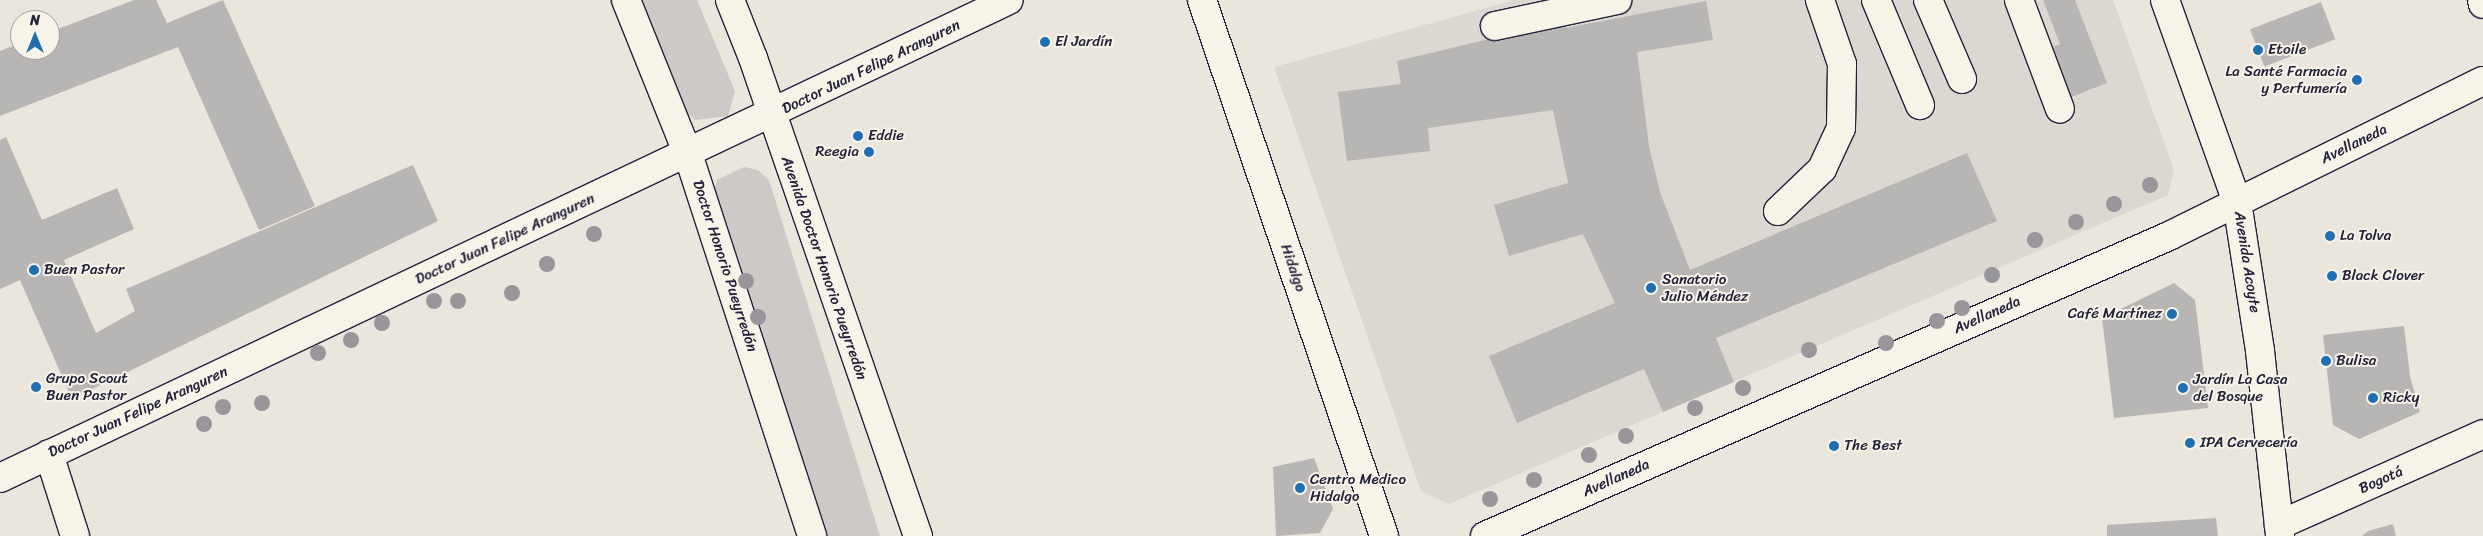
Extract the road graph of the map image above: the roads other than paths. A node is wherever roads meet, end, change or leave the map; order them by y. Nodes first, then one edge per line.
1 (626, 0) edge
2 (730, 0) edge
3 (1009, 0) edge
4 (1202, 0) edge
5 (1618, 0) edge
6 (1820, 0) edge
7 (1876, 0) edge
8 (1928, 0) edge
9 (2019, 0) edge
10 (2165, 0) edge
11 (2482, 0) edge
12 (2483, 4) edge
13 (1495, 26) dead end
14 (1962, 79) dead end
15 (2483, 81) edge
16 (1920, 105) dead end
17 (2060, 109) dead end
18 (772, 114) junction
19 (688, 154) junction
20 (2237, 202) junction
21 (1778, 211) dead end
22 (2483, 434) edge
23 (49, 454) junction
24 (0, 478) edge
25 (2280, 530) edge
26 (75, 536) edge
27 (812, 536) edge
28 (918, 536) edge
29 (1384, 536) edge
30 (1485, 536) edge

1 - 19 street, Doctor Honorio Pueyrredón
2 - 18 street, Avenida Doctor Honorio Pueyrredón
3 - 18 street, Doctor Juan Felipe Aranguren
4 - 29 street, Hidalgo
5 - 13 street
6 - 21 street
7 - 16 street
8 - 14 street
9 - 17 street
10 - 20 street, Avenida Acoyte
11 - 12 street
15 - 20 street, Avellaneda
18 - 19 street, Doctor Juan Felipe Aranguren
18 - 28 street, Avenida Doctor Honorio Pueyrredón
19 - 23 street, Doctor Juan Felipe Aranguren
19 - 27 street, Doctor Honorio Pueyrredón
20 - 25 street, Avenida Acoyte
20 - 30 street, Avellaneda
22 - 25 street, Bogotá
23 - 24 street, Doctor Juan Felipe Aranguren
23 - 26 street

